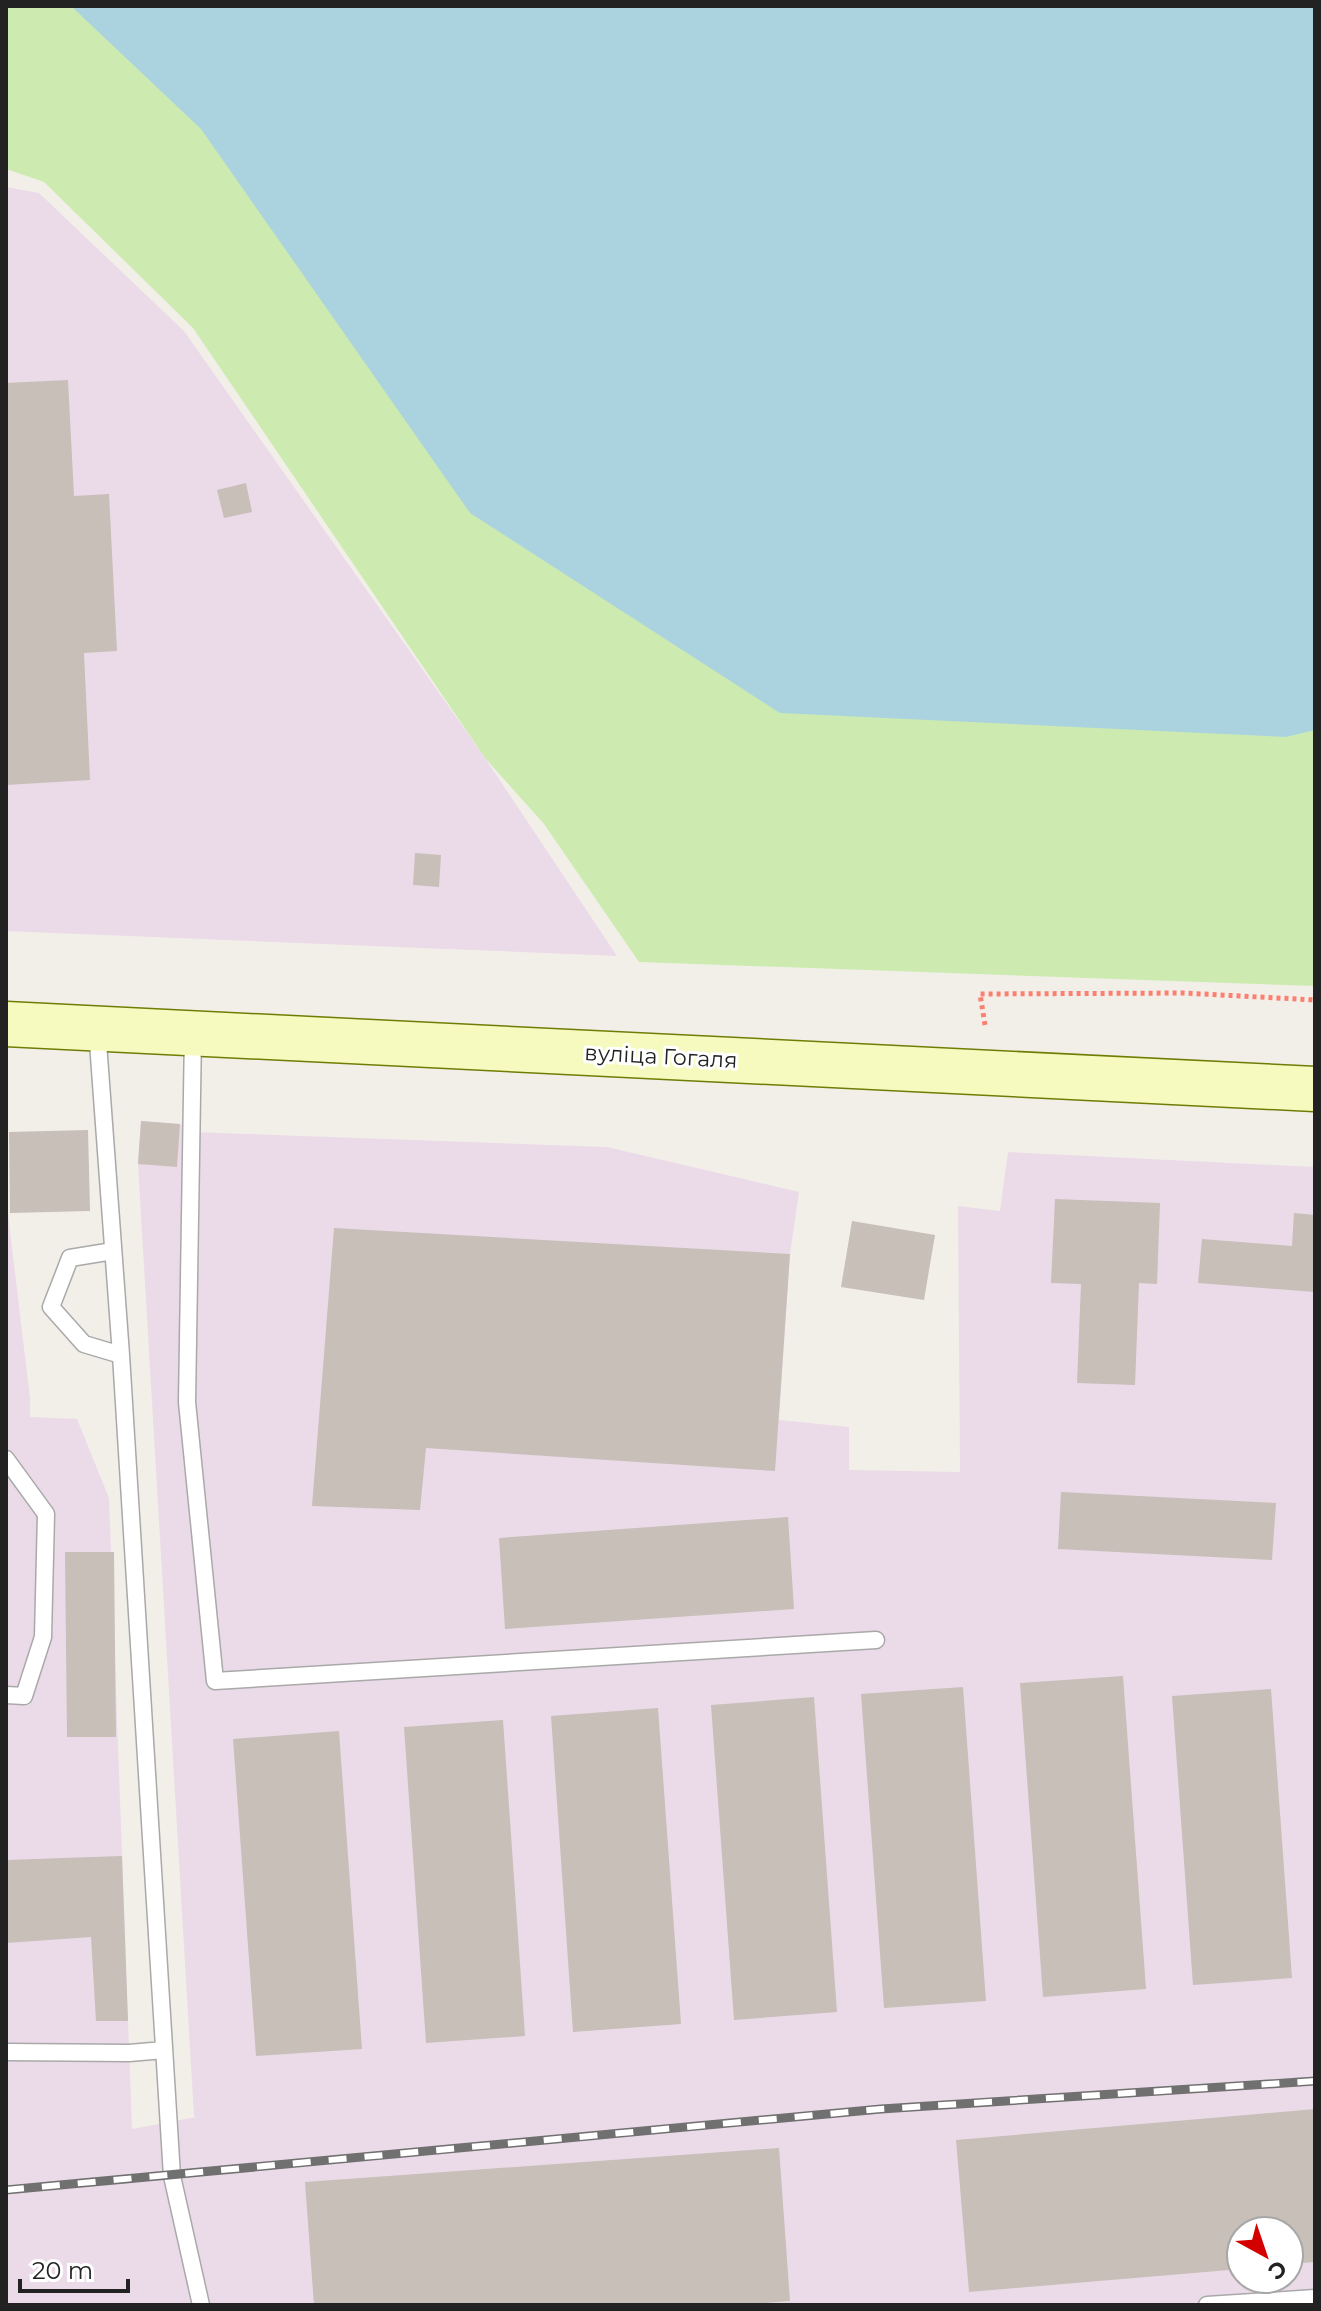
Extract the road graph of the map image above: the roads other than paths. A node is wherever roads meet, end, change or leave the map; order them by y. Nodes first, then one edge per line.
1 (6, 1024) edge
2 (97, 1028) junction
3 (193, 1033) junction
4 (1315, 1089) edge
5 (113, 1251) junction
6 (121, 1355) junction
7 (6, 1461) edge
8 (876, 1640) dead end
9 (6, 1695) edge
10 (164, 2050) junction
11 (6, 2052) edge
12 (1315, 2298) edge
13 (201, 2305) edge
14 (1207, 2305) edge

1 - 2 main road, вуліца Гогаля
2 - 3 main road, вуліца Гогаля
2 - 5 lane
3 - 4 main road, вуліца Гогаля
3 - 8 lane
5 - 6 lane
5 - 6 lane
6 - 10 lane
7 - 9 lane
10 - 11 lane
10 - 13 lane
12 - 14 lane

